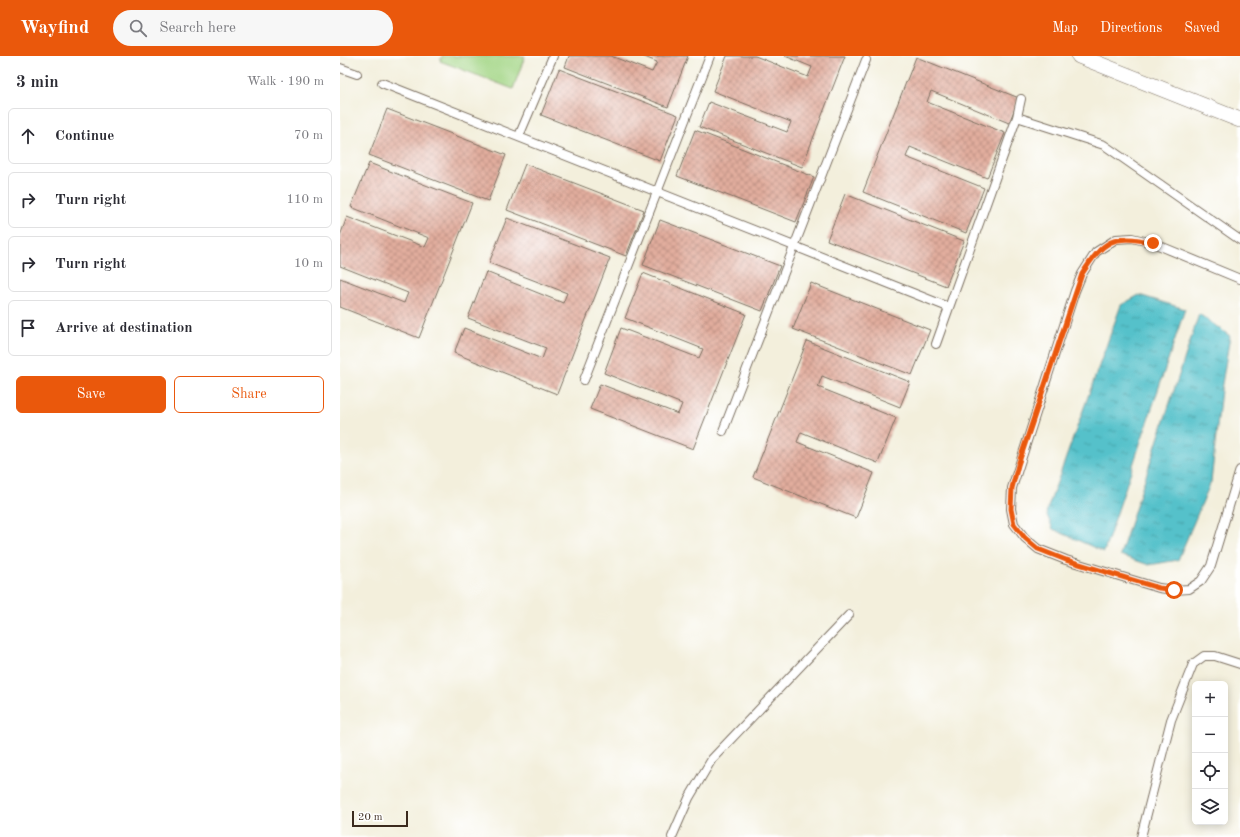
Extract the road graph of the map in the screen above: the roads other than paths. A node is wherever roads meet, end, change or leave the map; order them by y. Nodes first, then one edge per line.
1 (553, 56) edge
2 (710, 56) edge
3 (1079, 56) edge
4 (866, 60) dead end
5 (340, 68) edge
6 (357, 74) dead end
7 (382, 83) dead end
8 (1021, 99) dead end
9 (1017, 117) junction
10 (1240, 120) edge
11 (519, 136) junction
12 (657, 191) junction
13 (1240, 240) edge
14 (794, 246) junction
15 (1240, 279) edge
16 (948, 307) junction
17 (936, 344) dead end
18 (584, 380) dead end
19 (723, 431) dead end
20 (1240, 470) edge
21 (849, 615) dead end
22 (1240, 664) edge
23 (672, 837) edge
24 (1141, 837) edge

1 - 11 lane
2 - 12 lane
3 - 10 street
4 - 14 lane
5 - 6 lane
7 - 11 lane
8 - 9 lane
9 - 13 lane
9 - 16 lane
11 - 12 lane
12 - 14 lane
12 - 18 lane
14 - 16 lane
14 - 19 lane
15 - 20 lane
16 - 17 lane
21 - 23 lane
22 - 24 lane

